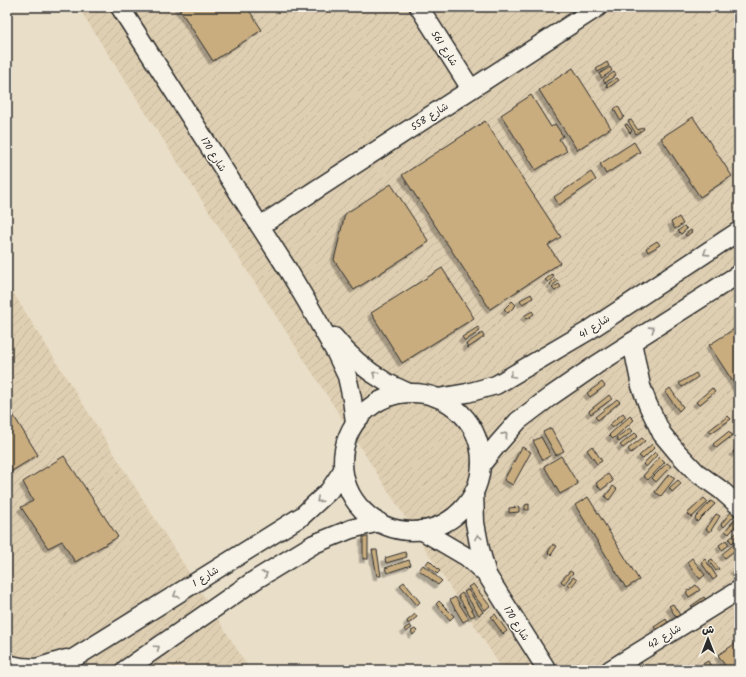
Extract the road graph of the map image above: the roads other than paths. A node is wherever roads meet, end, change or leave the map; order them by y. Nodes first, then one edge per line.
1 (120, 7) edge
2 (419, 7) edge
3 (598, 7) edge
4 (471, 89) junction
5 (260, 226) junction
6 (739, 231) edge
7 (739, 274) edge
8 (307, 302) junction
9 (632, 342) junction
10 (409, 393) junction
11 (438, 398) junction
12 (355, 422) junction
13 (481, 465) junction
14 (343, 470) junction
15 (474, 492) junction
16 (739, 506) edge
17 (379, 522) junction
18 (421, 530) junction
19 (487, 575) junction
20 (739, 590) edge
21 (80, 654) junction
22 (7, 664) edge
23 (55, 670) edge
24 (125, 670) edge
25 (547, 670) edge
26 (610, 670) edge

1 - 5 street, شارع 170
2 - 4 street, شارع 561
3 - 4 street, شارع 558
4 - 5 street, شارع 558
5 - 8 street, شارع 170
6 -> 11 street, شارع 41
9 -> 7 street
10 -> 8 street, شارع 170
8 - 12 street, شارع 170
13 -> 9 street
9 - 16 street
10 - 11 street
10 - 12 street
11 - 13 street
12 - 14 street
13 - 15 street
14 - 17 street
14 -> 21 street, شارع 1
15 - 18 street
19 -> 15 street, شارع 170
17 - 18 street
24 -> 17 street
18 - 19 street, شارع 170
19 - 25 street, شارع 170
20 - 26 street, شارع 42
21 - 22 street
21 - 23 street, شارع 1

